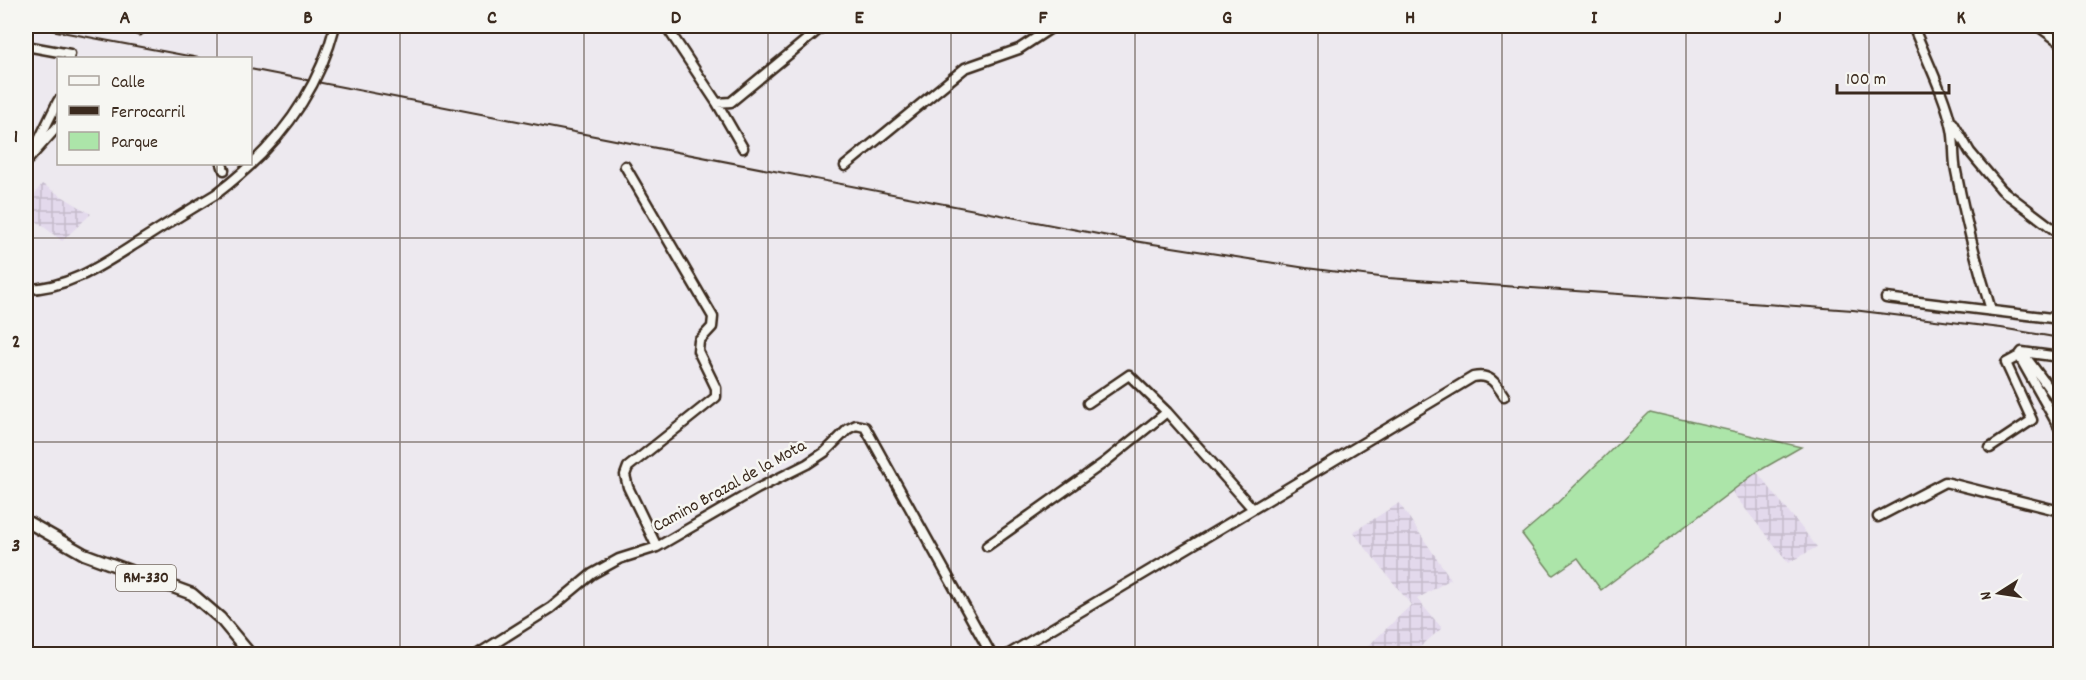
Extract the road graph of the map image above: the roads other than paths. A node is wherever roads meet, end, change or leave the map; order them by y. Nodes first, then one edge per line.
1 (335, 26) edge
2 (666, 26) edge
3 (823, 26) edge
4 (1054, 26) edge
5 (1913, 26) edge
6 (2038, 26) edge
7 (2061, 42) edge
8 (26, 45) edge
9 (69, 57) edge
10 (57, 102) edge
11 (717, 103) junction
12 (1947, 112) junction
13 (57, 127) edge
14 (743, 148) dead end
15 (32, 154) junction
16 (26, 162) edge
17 (252, 164) edge
18 (250, 165) edge
19 (626, 166) dead end
20 (845, 166) dead end
21 (2061, 234) edge
22 (26, 289) edge
23 (1886, 298) dead end
24 (1991, 310) junction
25 (2061, 319) edge
26 (2021, 354) junction
27 (2061, 357) edge
28 (1504, 396) dead end
29 (1088, 403) dead end
30 (2061, 403) edge
31 (1167, 411) junction
32 (2061, 429) edge
33 (1990, 448) dead end
34 (1253, 509) junction
35 (2061, 511) edge
36 (1878, 517) dead end
37 (26, 521) edge
38 (987, 546) dead end
39 (657, 547) junction
40 (250, 654) edge
41 (478, 654) edge
42 (991, 654) edge
43 (1009, 654) edge

1 - 17 street, bridge
2 - 11 street
3 - 11 street
4 - 20 street
5 - 12 street
6 - 7 street
8 - 9 street
10 - 15 street
11 - 14 street
12 - 21 street
12 - 24 street
13 - 15 street
15 - 16 street
18 - 22 street, bridge
19 - 39 street
23 - 24 street
24 - 25 street
26 - 27 street
26 - 30 street
26 - 32 street
26 - 33 street
28 - 34 street
29 - 31 street
31 - 34 street
31 - 38 street
34 - 43 street
35 - 36 street
37 - 40 main road, RM-330
39 - 41 street, Camino Brazal de la Mota
39 - 42 street, Camino Brazal de la Mota

